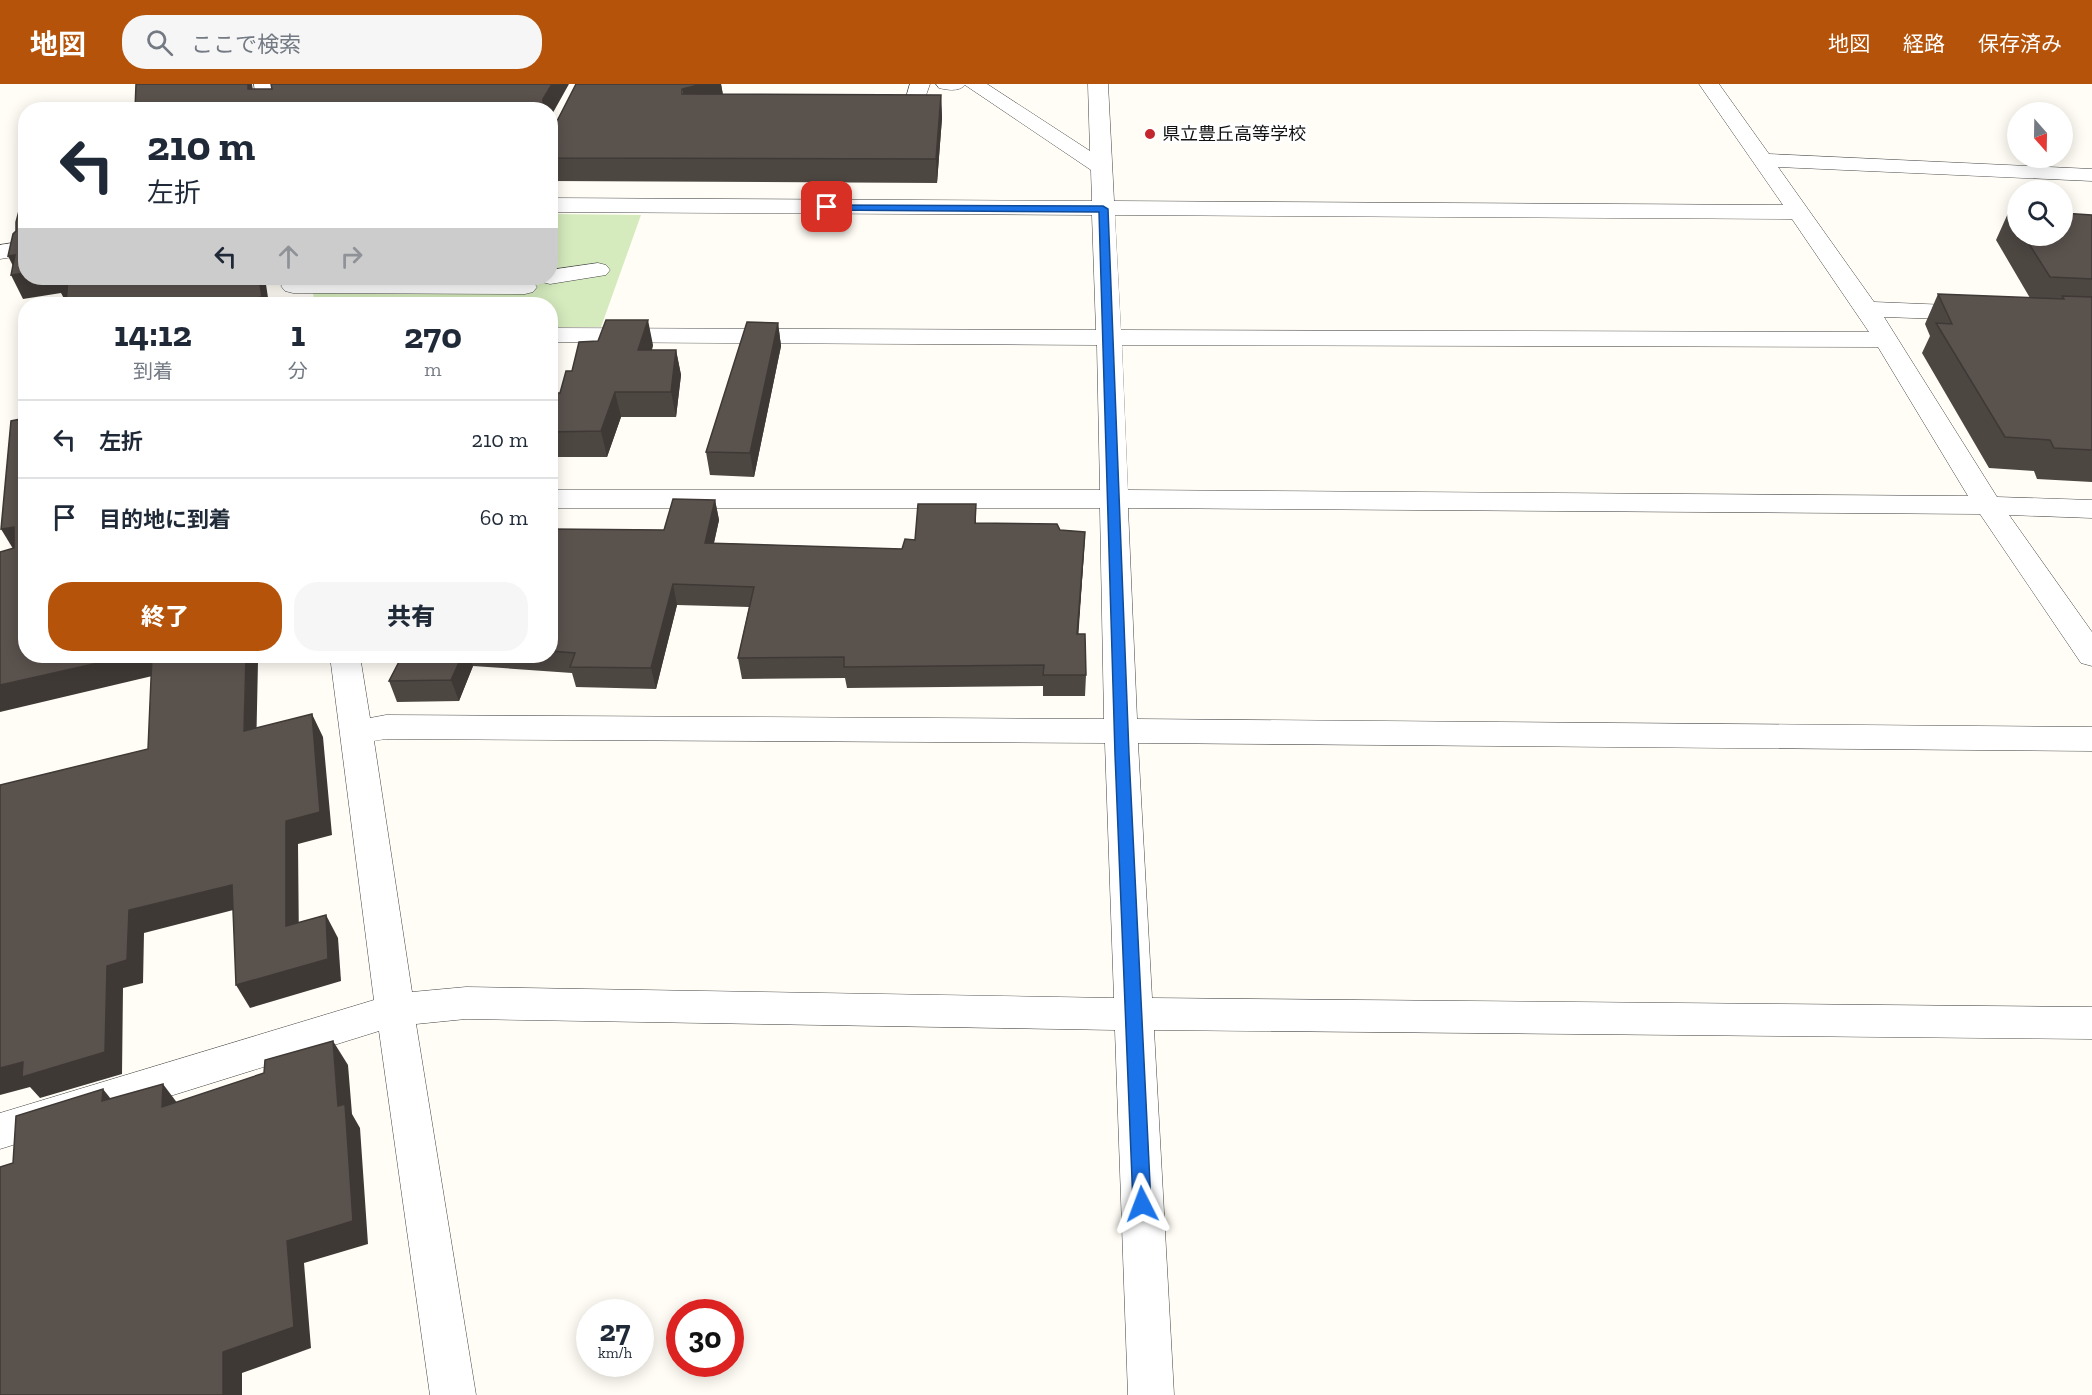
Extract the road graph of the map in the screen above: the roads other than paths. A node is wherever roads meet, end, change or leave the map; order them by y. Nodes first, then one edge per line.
1 (264, 84) edge
2 (920, 84) edge
3 (946, 84) edge
4 (957, 84) edge
5 (974, 84) edge
6 (1098, 84) edge
7 (1709, 84) edge
8 (267, 102) edge
9 (913, 108) edge
10 (1764, 160) junction
11 (1102, 168) junction
12 (2092, 175) edge
13 (558, 205) edge
14 (1103, 209) junction
15 (1798, 212) junction
16 (18, 249) edge
17 (0, 252) edge
18 (598, 270) dead end
19 (558, 276) edge
20 (530, 285) edge
21 (525, 287) junction
22 (294, 289) edge
23 (515, 297) edge
24 (1867, 309) junction
25 (1997, 314) edge
26 (558, 335) edge
27 (1109, 337) junction
28 (1885, 340) junction
29 (558, 499) edge
30 (1113, 499) junction
31 (1989, 505) junction
32 (2092, 509) edge
33 (2092, 655) edge
34 (346, 663) edge
35 (1121, 731) junction
36 (356, 733) junction
37 (2092, 740) edge
38 (395, 1010) junction
39 (1133, 1014) junction
40 (2092, 1023) edge
41 (0, 1131) edge
42 (453, 1395) edge
43 (1151, 1395) edge

1 - 8 street
2 - 9 street
3 - 4 street
5 - 11 street
6 - 11 street
7 - 10 street
10 - 12 street
10 - 15 street
11 - 14 street
13 - 14 street
14 - 15 street
14 - 27 street
15 - 24 street
16 - 17 street
18 - 19 street
20 - 21 street
21 - 22 street
21 - 23 street
24 - 25 street
24 - 28 street
26 - 27 street
27 - 28 street
27 - 30 street
28 - 31 street
29 - 30 street
30 - 31 street
30 - 35 street
31 - 32 street
31 - 33 street
34 - 36 street
35 - 36 street
35 - 37 street
35 - 39 street
36 - 38 street
38 - 39 street
38 - 41 street
38 - 42 street
39 - 40 street
39 - 43 street

